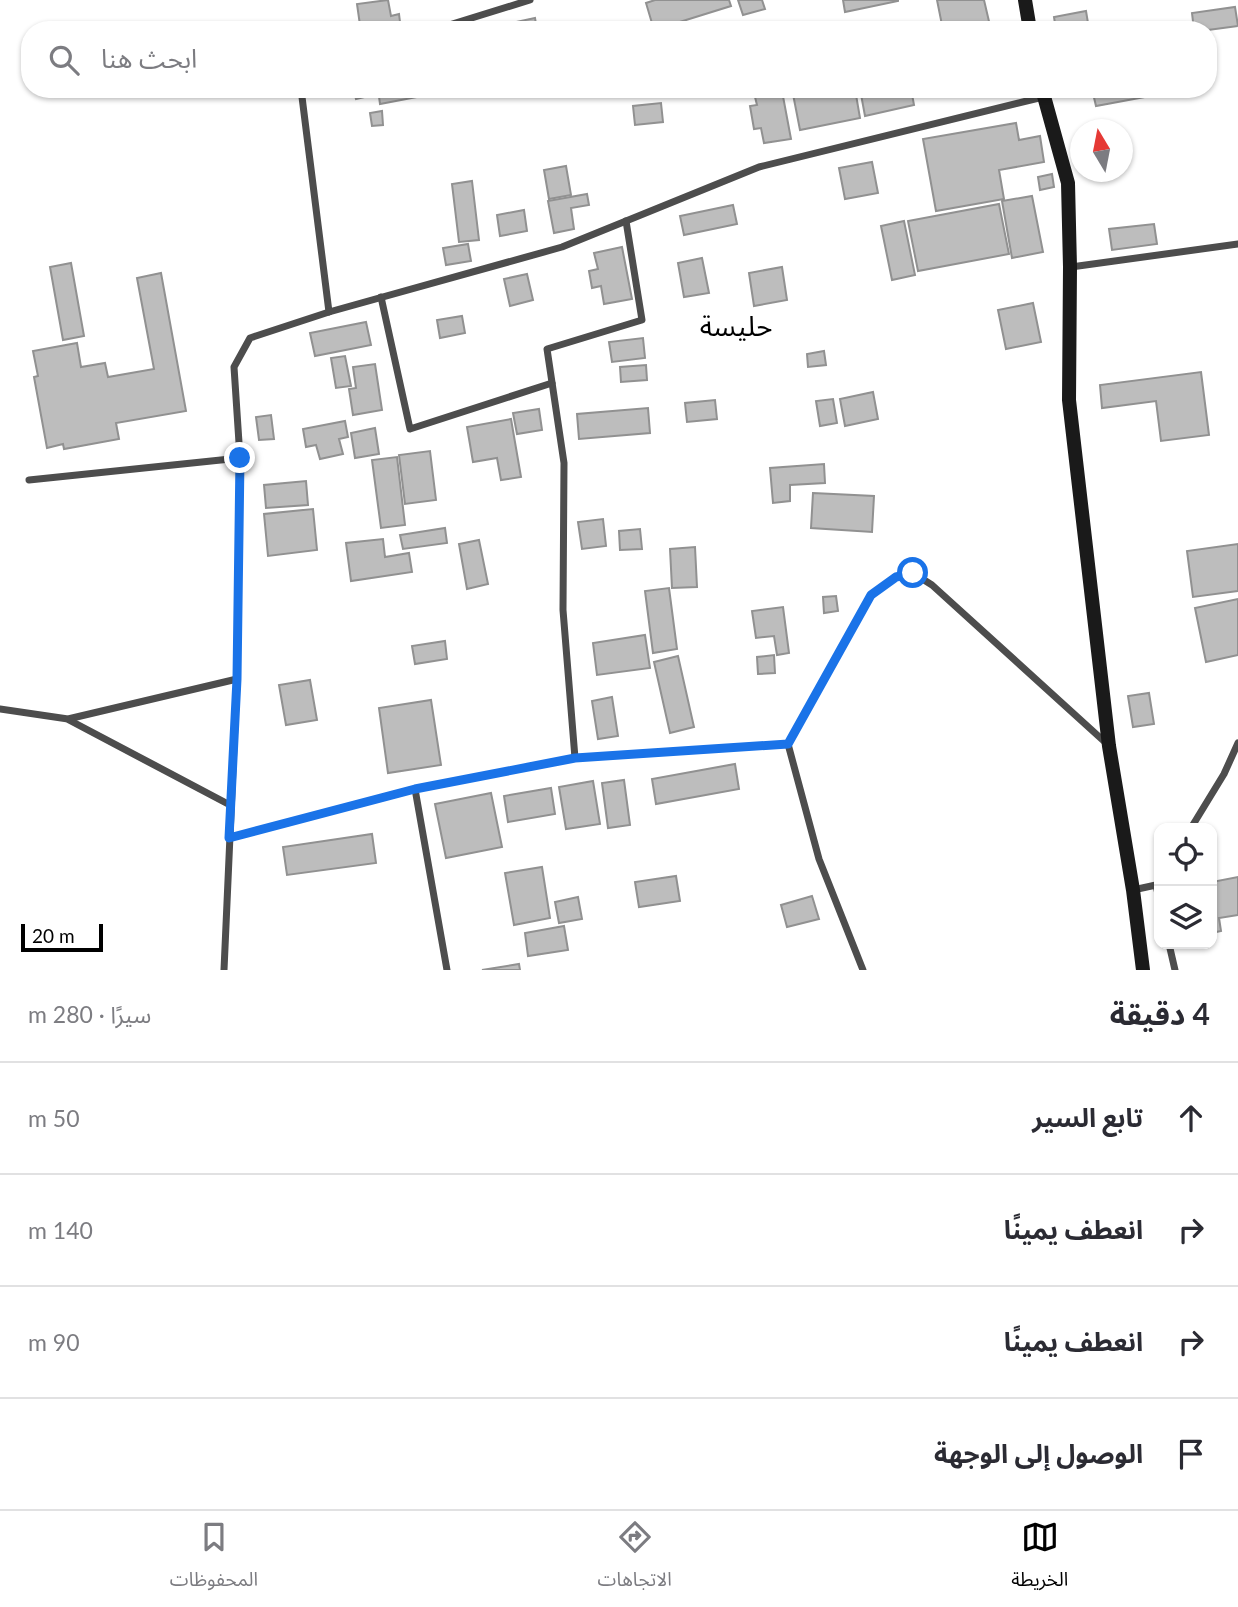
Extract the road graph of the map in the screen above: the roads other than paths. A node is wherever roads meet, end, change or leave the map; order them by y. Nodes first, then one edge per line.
1 (530, 0) edge
2 (1024, 0) edge
3 (462, 21) edge
4 (1028, 21) edge
5 (301, 98) edge
6 (1024, 98) edge
7 (1044, 98) edge
8 (626, 221) junction
9 (1238, 244) edge
10 (1070, 267) junction
11 (381, 298) junction
12 (329, 312) junction
13 (552, 383) junction
14 (240, 458) junction
15 (29, 480) dead end
16 (237, 679) junction
17 (0, 709) edge
18 (68, 719) junction
19 (1238, 743) edge
20 (788, 744) junction
21 (1110, 746) junction
22 (575, 758) junction
23 (415, 789) junction
24 (230, 805) junction
25 (1194, 823) edge
26 (229, 838) junction
27 (1154, 883) edge
28 (1133, 890) junction
29 (1170, 949) edge
30 (224, 970) edge
31 (447, 970) edge
32 (863, 970) edge
33 (1143, 970) edge
34 (1175, 970) edge

1 - 3 street
2 - 4 street
5 - 12 street
6 - 8 street
7 - 10 street
8 - 11 street
8 - 13 street
9 - 10 street
10 - 21 street
11 - 12 street
11 - 13 street
12 - 14 street
13 - 22 street
14 - 15 street
14 - 16 street
16 - 18 street
16 - 24 street
17 - 18 street
18 - 24 street
19 - 25 street
20 - 21 street
20 - 22 street
20 - 32 street
21 - 28 street
22 - 23 street
23 - 26 street
23 - 31 street
24 - 26 street
26 - 30 street
27 - 28 street
28 - 33 street
29 - 34 street

